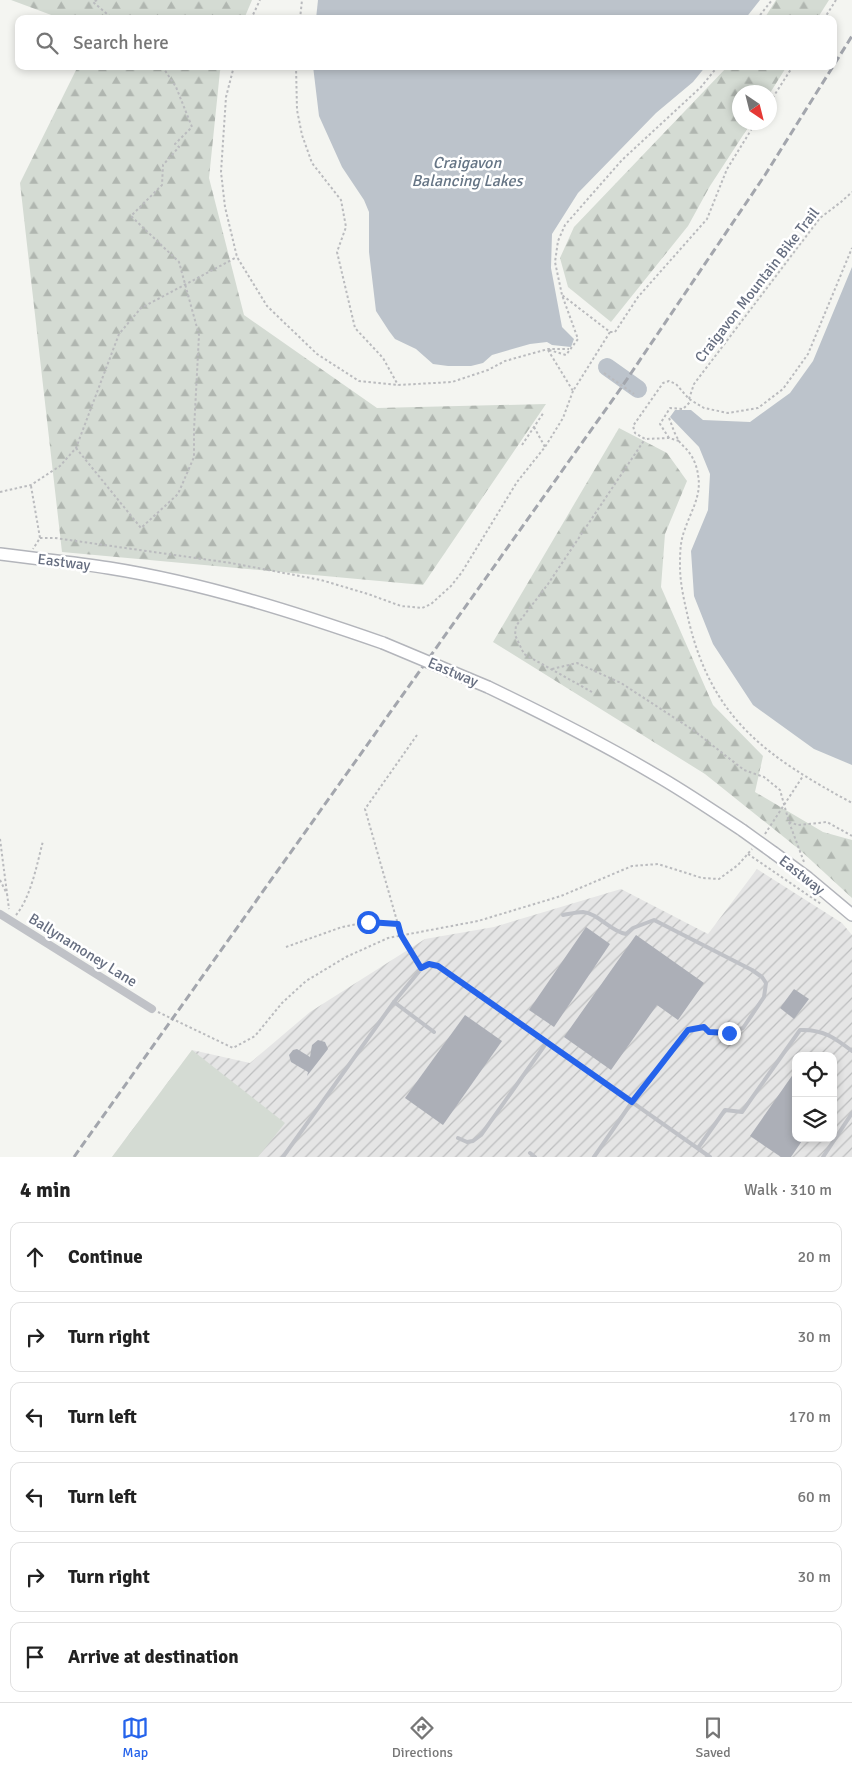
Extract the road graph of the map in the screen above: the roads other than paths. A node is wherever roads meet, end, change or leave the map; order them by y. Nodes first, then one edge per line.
1 (0, 554) edge
2 (0, 914) edge
3 (563, 915) dead end
4 (852, 915) edge
5 (394, 1002) junction
6 (152, 1009) road end
7 (434, 1032) dead end
8 (547, 1042) junction
9 (852, 1051) edge
10 (632, 1102) junction
11 (852, 1113) edge
12 (458, 1138) dead end
13 (698, 1148) junction
14 (530, 1153) dead end
15 (283, 1157) edge
16 (536, 1157) edge
17 (594, 1157) edge
18 (710, 1157) edge
19 (823, 1157) edge

1 - 4 street, Eastway, bridge
2 - 6 street, Ballynamoney Lane
3 - 10 lane
5 - 7 lane
5 - 8 lane
5 - 15 lane
8 - 10 lane
8 - 12 lane
9 - 13 lane
10 - 13 lane
10 - 17 lane
11 - 19 lane
13 - 18 lane
14 - 16 lane

